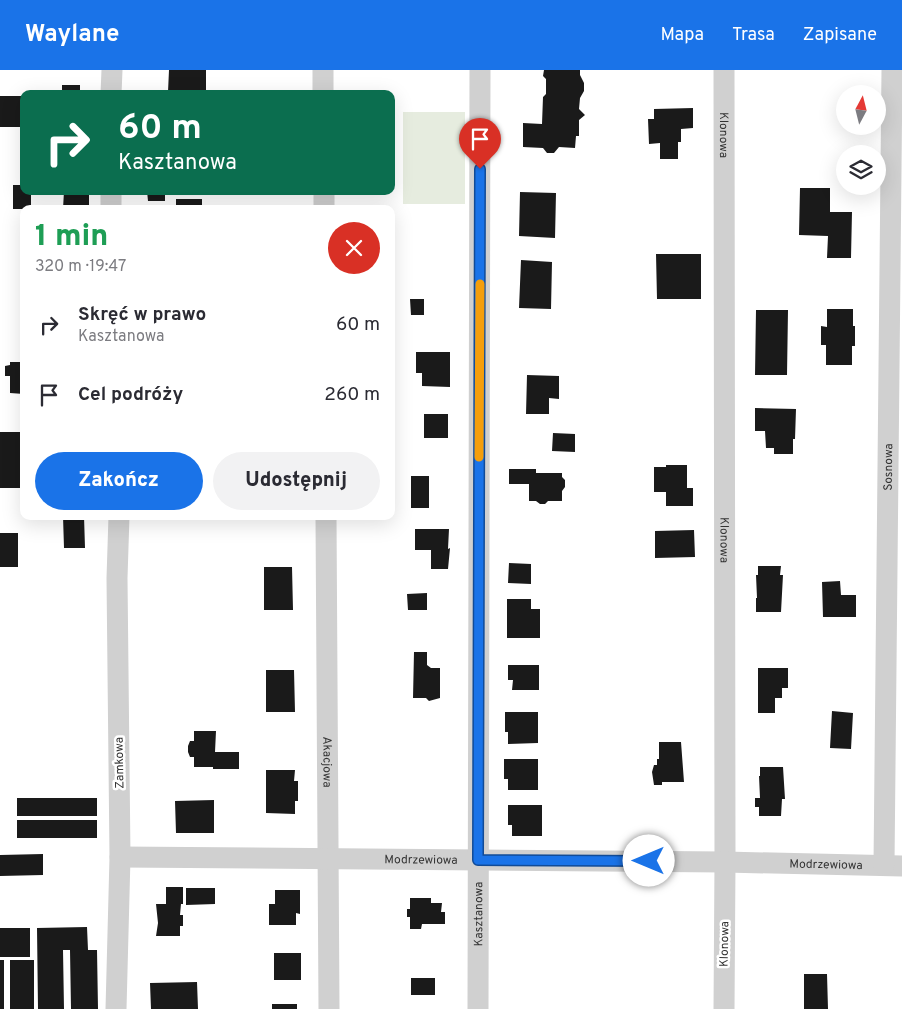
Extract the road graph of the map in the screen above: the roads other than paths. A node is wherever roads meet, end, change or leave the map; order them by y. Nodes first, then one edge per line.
1 (112, 70) edge
2 (323, 70) edge
3 (480, 70) edge
4 (724, 70) edge
5 (892, 70) edge
6 (111, 90) edge
7 (323, 90) edge
8 (119, 520) edge
9 (326, 520) edge
10 (120, 857) junction
11 (328, 859) junction
12 (478, 860) junction
13 (725, 862) junction
14 (893, 865) edge
15 (116, 1009) edge
16 (329, 1009) edge
17 (478, 1009) edge
18 (724, 1009) edge

1 - 6 street
2 - 7 street
3 - 12 street, Kasztanowa
4 - 13 street, Klonowa
5 - 14 street, Sosnowa
8 - 10 street, Zamkowa
9 - 11 street, Akacjowa
10 - 11 street, Modrzewiowa
10 - 15 street, Zamkowa
11 - 12 street, Modrzewiowa
11 - 16 street, Akacjowa
12 - 13 street, Modrzewiowa
12 - 17 street, Kasztanowa
13 - 14 street, Modrzewiowa
13 - 18 street, Klonowa

